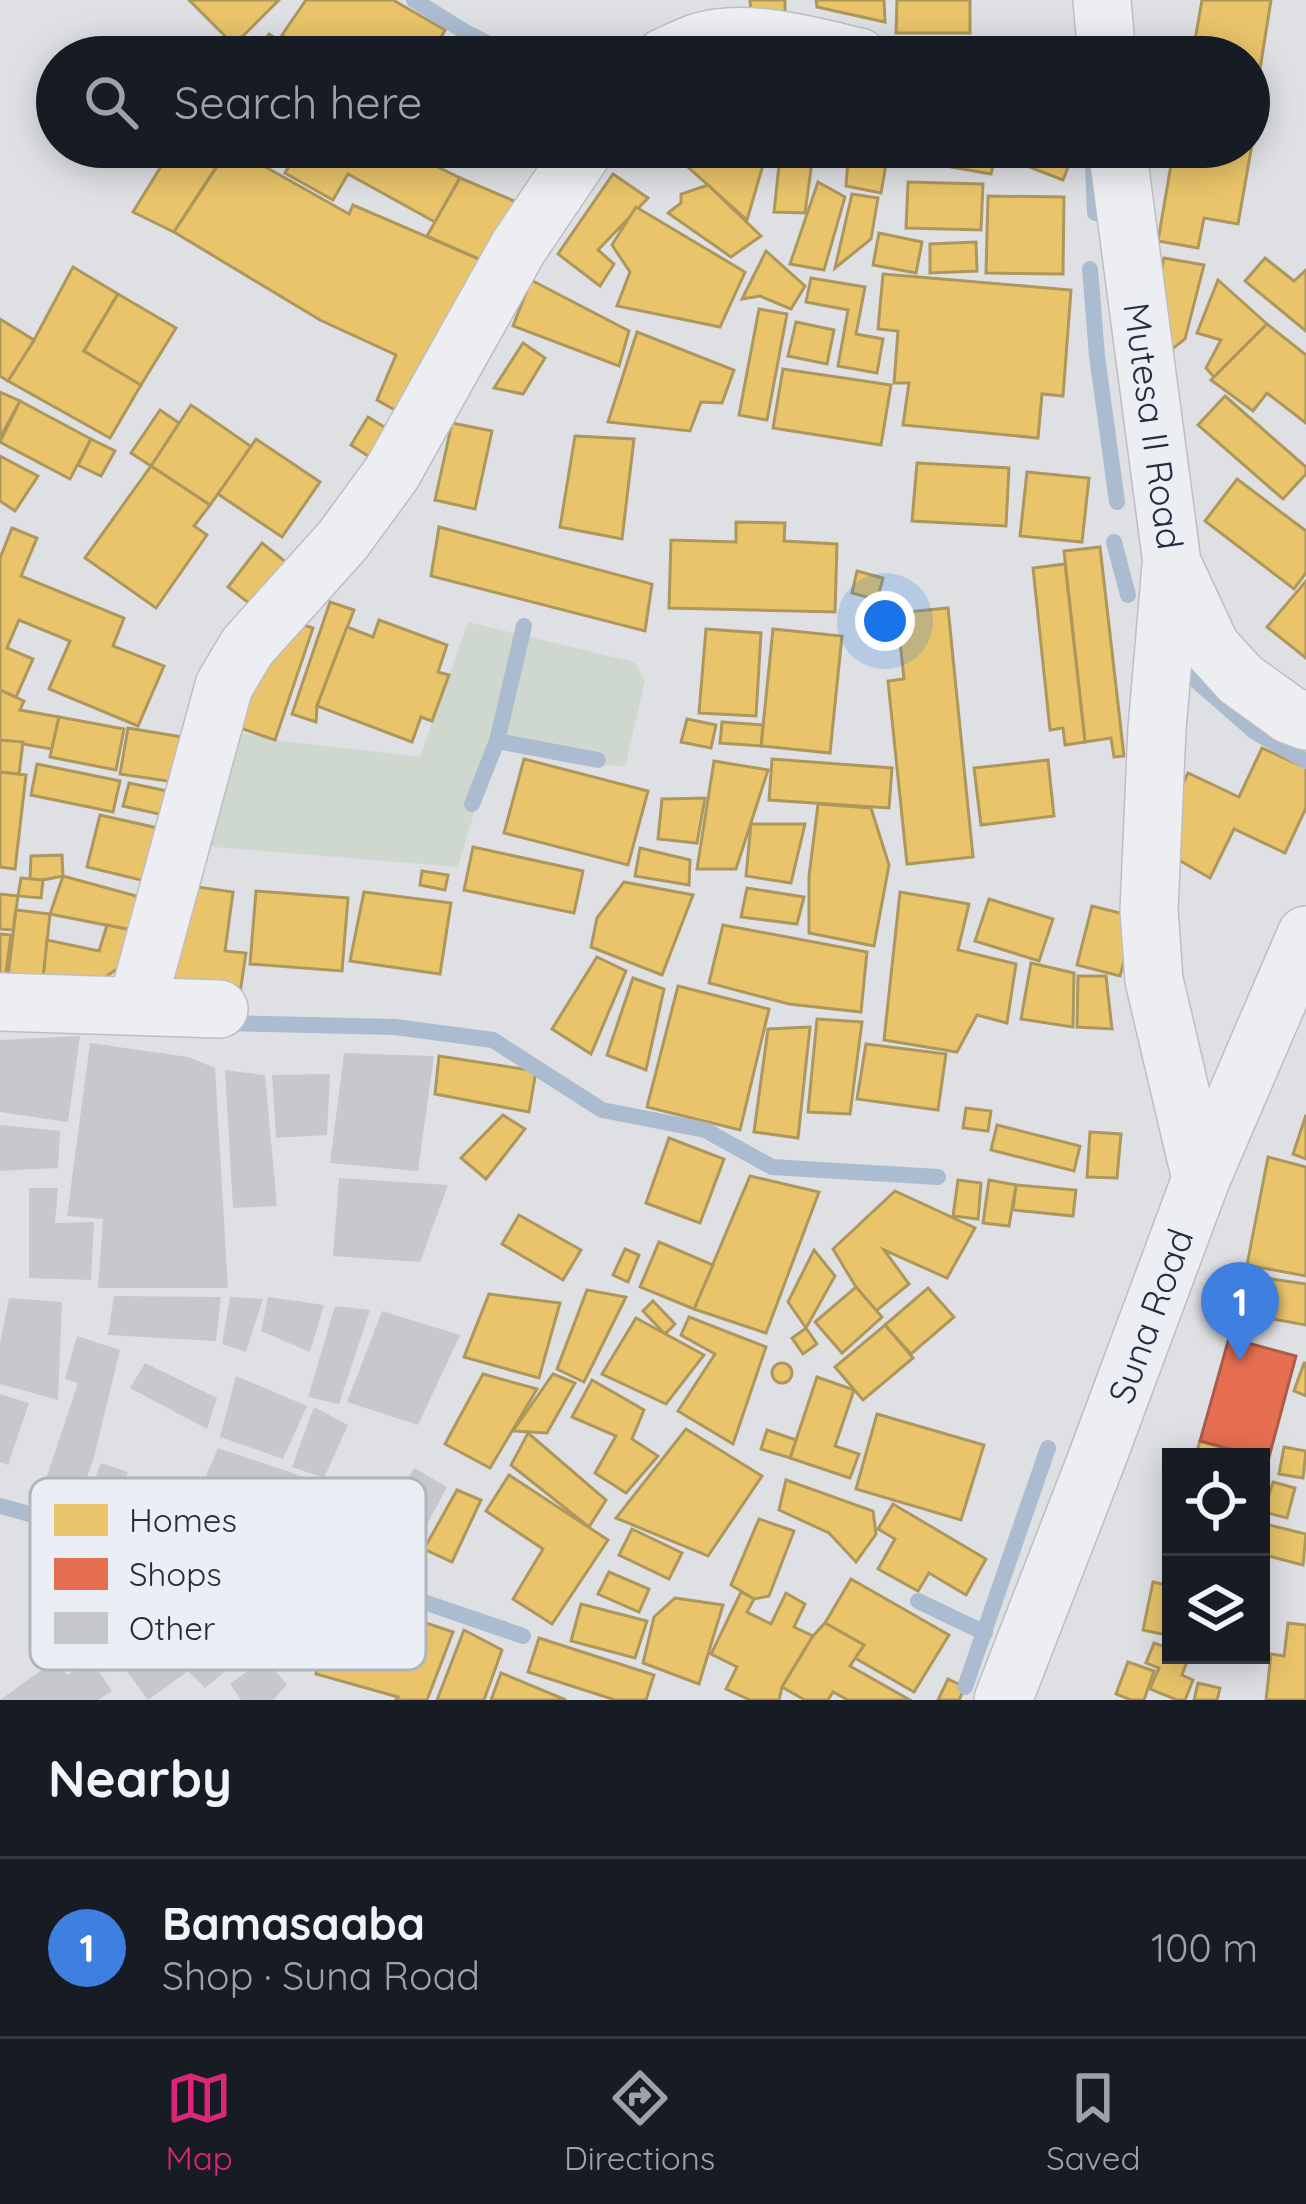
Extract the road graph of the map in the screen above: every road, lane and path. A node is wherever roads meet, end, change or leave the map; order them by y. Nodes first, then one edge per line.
1 (1102, 0) edge
2 (1105, 36) edge
3 (572, 168) edge
4 (1120, 168) edge
5 (1172, 563) junction
6 (1306, 721) edge
7 (1306, 935) edge
8 (0, 1002) edge
9 (137, 1005) junction
10 (219, 1010) dead end
11 (1201, 1179) junction
12 (1003, 1700) edge

1 - 2 street
3 - 9 street
4 - 5 street, Mutesa II Road
5 - 6 street, Mutesa II Road
5 - 11 street
7 - 11 street, Suna Road
8 - 9 street
9 - 10 street
11 - 12 street, Suna Road

